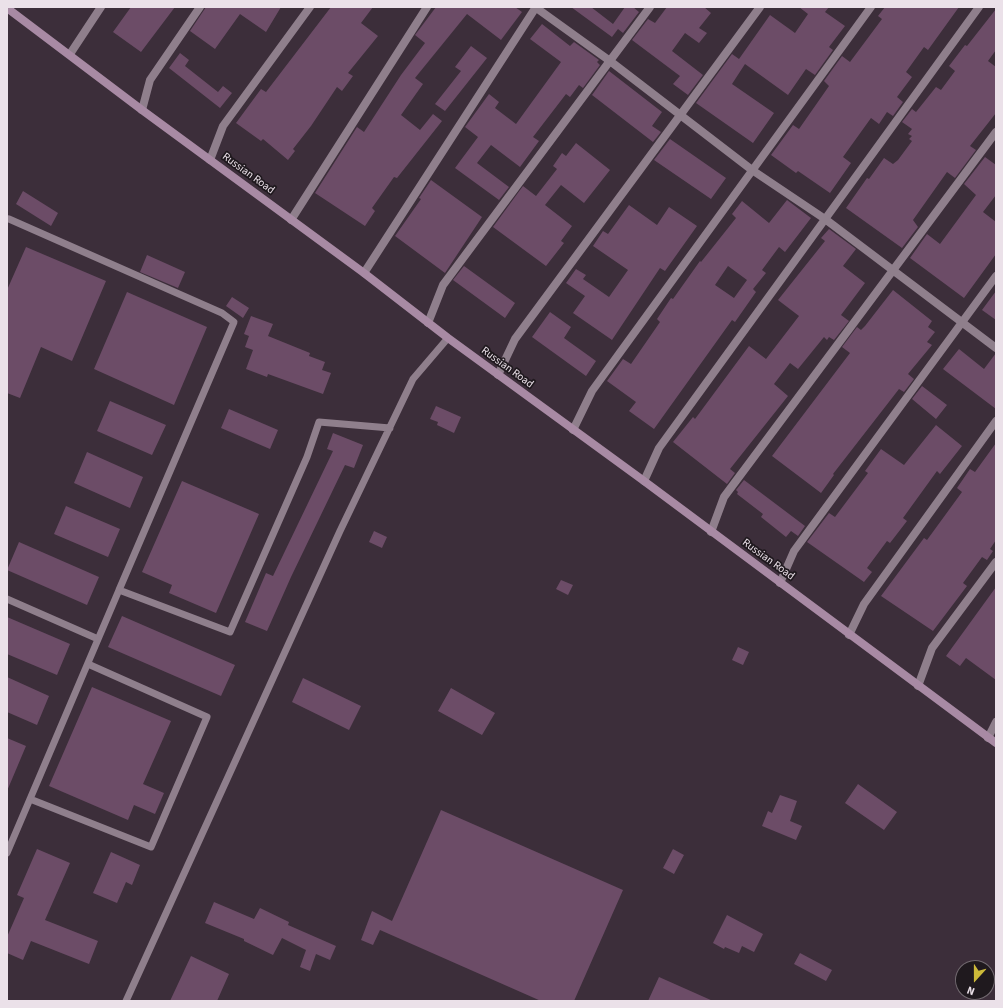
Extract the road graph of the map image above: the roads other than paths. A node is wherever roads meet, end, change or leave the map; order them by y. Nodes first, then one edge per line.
1 (101, 7) edge
2 (200, 7) edge
3 (310, 7) edge
4 (427, 7) edge
5 (535, 7) edge
6 (650, 7) edge
7 (760, 7) edge
8 (871, 7) edge
9 (979, 7) edge
10 (7, 8) edge
11 (70, 54) junction
12 (610, 61) junction
13 (142, 110) junction
14 (680, 114) junction
15 (996, 132) edge
16 (210, 160) junction
17 (752, 170) junction
18 (9, 219) dead end
19 (825, 219) junction
20 (291, 220) junction
21 (893, 271) junction
22 (364, 273) junction
23 (996, 276) edge
24 (428, 323) junction
25 (963, 323) junction
26 (448, 338) junction
27 (996, 348) edge
28 (498, 375) junction
29 (996, 421) edge
30 (390, 428) junction
31 (573, 430) junction
32 (644, 481) junction
33 (711, 532) junction
34 (996, 562) edge
35 (780, 583) junction
36 (119, 590) junction
37 (7, 599) edge
38 (850, 634) junction
39 (98, 639) junction
40 (88, 664) junction
41 (918, 686) junction
42 (996, 722) edge
43 (988, 738) junction
44 (996, 743) edge
45 (30, 799) junction
46 (7, 853) edge
47 (126, 1001) edge

1 - 11 street
2 - 13 street
3 - 16 street
4 - 20 street
5 - 12 street
5 - 22 street
6 - 12 street
7 - 14 street
8 - 17 street
9 - 19 street
10 - 11 main road, Russian Road
11 - 13 main road, Russian Road
12 - 14 street
12 - 24 street
13 - 16 main road, Russian Road
14 - 17 street
14 - 28 street
15 - 21 street
16 - 20 main road, Russian Road
17 - 19 street
17 - 31 street
18 - 36 lane
19 - 21 street
19 - 32 street
20 - 22 main road, Russian Road
21 - 25 street
21 - 33 street
22 - 24 main road, Russian Road
23 - 25 street
24 - 26 main road, Russian Road
25 - 27 street
25 - 35 street
26 - 28 main road, Russian Road
26 - 30 lane
28 - 31 main road, Russian Road
29 - 38 street
30 - 36 lane
30 - 47 lane
31 - 32 main road, Russian Road
32 - 33 main road, Russian Road
33 - 35 main road, Russian Road
34 - 41 street
35 - 38 main road, Russian Road
36 - 39 lane
37 - 39 lane
38 - 41 main road, Russian Road
39 - 40 lane
40 - 45 lane
40 - 45 lane
41 - 43 main road, Russian Road
42 - 43 street
43 - 44 main road, Russian Road
45 - 46 lane

